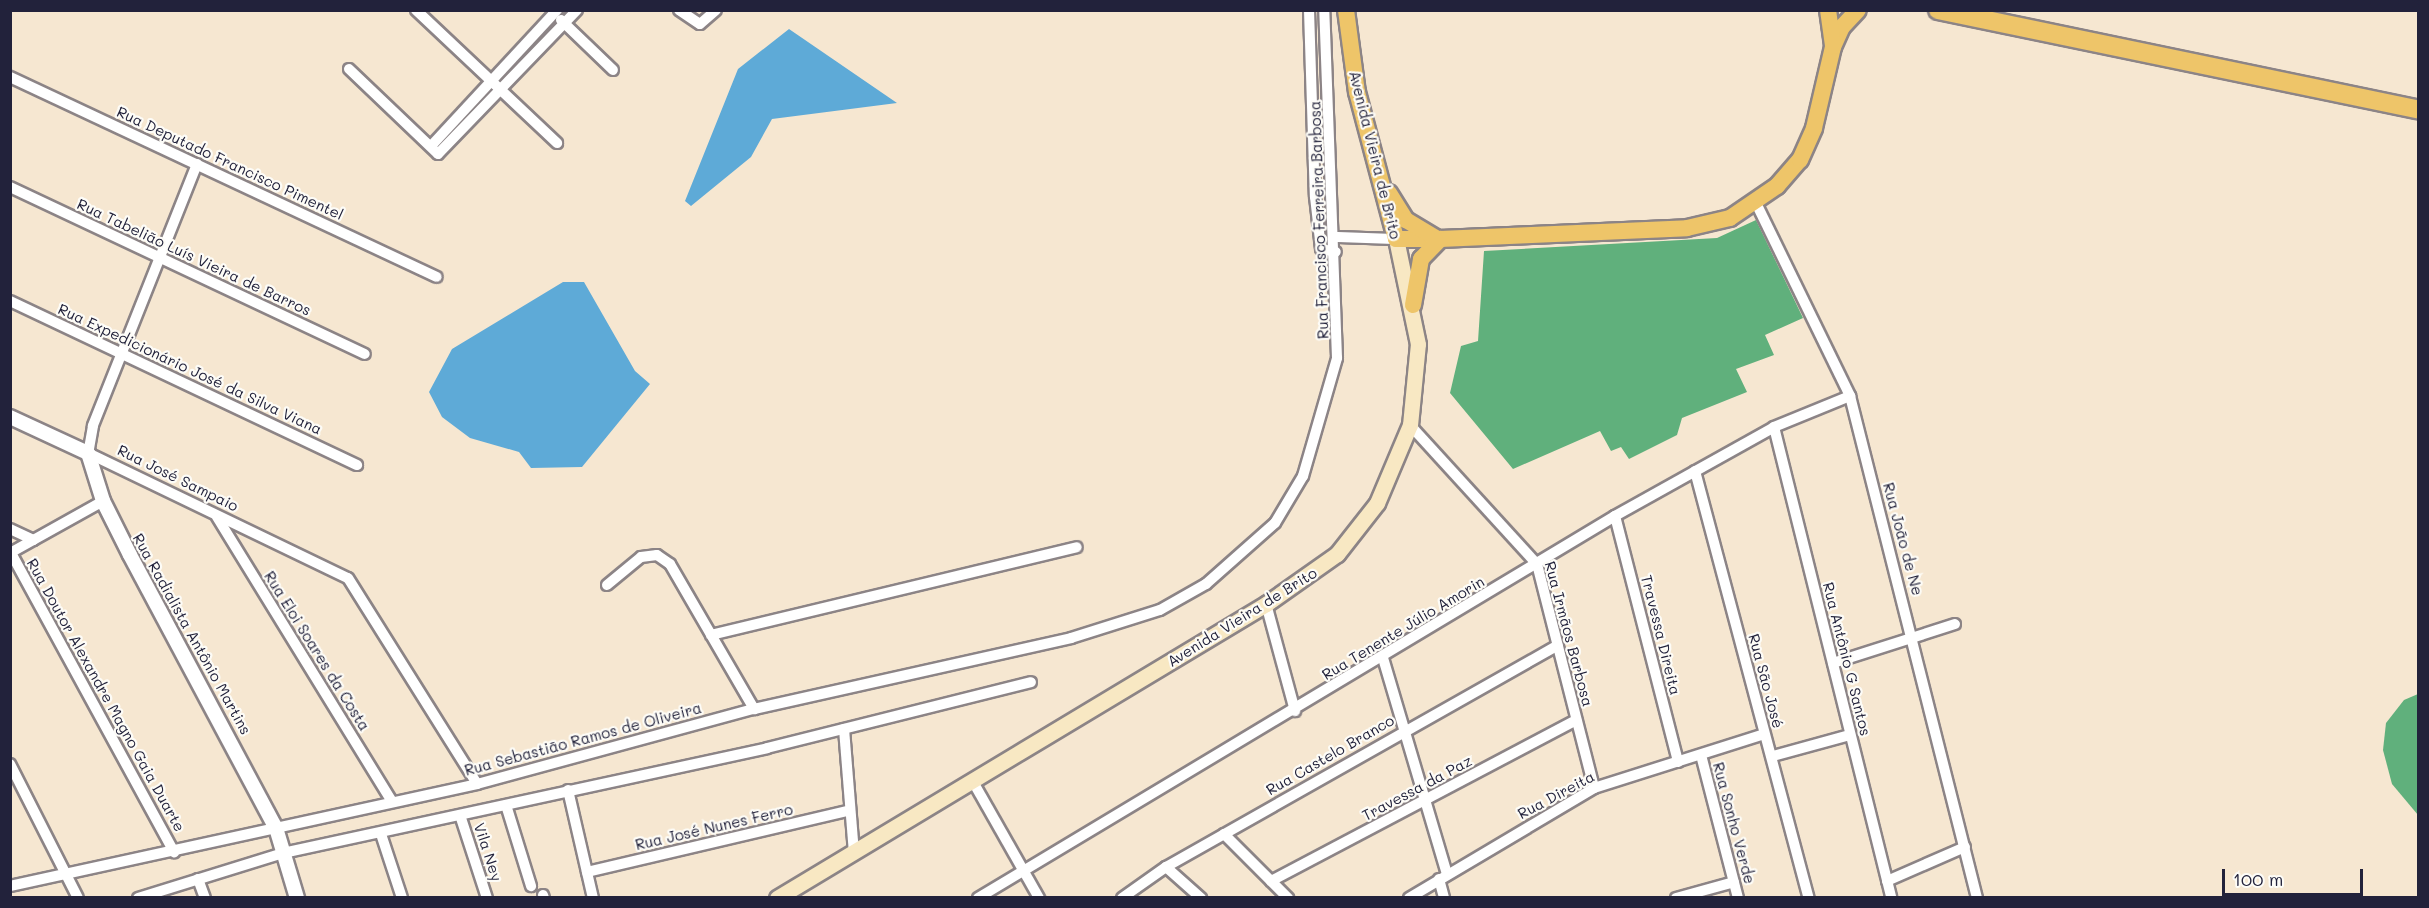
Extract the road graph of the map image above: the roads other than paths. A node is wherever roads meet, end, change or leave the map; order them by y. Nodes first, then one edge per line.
1 (416, 10) edge
2 (577, 10) edge
3 (679, 10) edge
4 (716, 10) edge
5 (1309, 10) edge
6 (1324, 10) edge
7 (1346, 10) edge
8 (1828, 10) edge
9 (1858, 10) edge
10 (1938, 10) edge
11 (554, 12) edge
12 (565, 24) junction
13 (1833, 47) junction
14 (349, 69) dead end
15 (613, 70) dead end
16 (10, 77) edge
17 (490, 80) junction
18 (502, 91) junction
19 (2418, 109) edge
20 (557, 143) dead end
21 (432, 145) junction
22 (197, 164) junction
23 (1379, 176) junction
24 (10, 187) edge
25 (1756, 203) junction
26 (1336, 237) junction
27 (1396, 239) junction
28 (1440, 239) junction
29 (1336, 252) junction
30 (158, 256) junction
31 (436, 277) dead end
32 (10, 300) edge
33 (1413, 305) junction
34 (364, 354) dead end
35 (122, 355) junction
36 (1850, 396) junction
37 (10, 417) edge
38 (1410, 425) junction
39 (1774, 427) junction
40 (88, 453) junction
41 (357, 465) dead end
42 (1695, 471) junction
43 (103, 501) junction
44 (1615, 516) junction
45 (216, 517) junction
46 (10, 529) edge
47 (34, 540) junction
48 (1077, 547) dead end
49 (11, 553) edge
50 (1537, 564) junction
51 (607, 585) dead end
52 (1266, 604) junction
53 (1160, 610) joint
54 (1955, 624) dead end
55 (711, 635) junction
56 (1914, 637) junction
57 (1558, 645) junction
58 (1383, 658) junction
59 (1833, 663) junction
60 (1030, 682) dead end
61 (754, 709) junction
62 (1295, 711) junction
63 (1576, 720) junction
64 (844, 729) junction
65 (1404, 729) junction
66 (1764, 734) junction
67 (1850, 735) junction
68 (1701, 755) junction
69 (1773, 756) junction
70 (1678, 762) junction
71 (10, 764) edge
72 (972, 780) junction
73 (477, 784) junction
74 (1594, 789) junction
75 (568, 790) junction
76 (391, 800) junction
77 (1425, 801) junction
78 (506, 805) junction
79 (847, 811) junction
80 (460, 815) junction
81 (276, 828) junction
82 (381, 834) junction
83 (1224, 834) junction
84 (1965, 847) junction
85 (174, 852) junction
86 (854, 852) junction
87 (283, 853) junction
88 (1166, 867) junction
89 (1025, 870) junction
90 (587, 872) junction
91 (70, 873) junction
92 (1443, 877) junction
93 (198, 879) junction
94 (1271, 881) junction
95 (1734, 882) junction
96 (1887, 882) junction
97 (10, 886) edge
98 (531, 886) dead end
99 (78, 897) edge
100 (138, 897) edge
101 (205, 897) edge
102 (297, 897) edge
103 (402, 897) edge
104 (487, 897) edge
105 (593, 897) edge
106 (777, 897) edge
107 (978, 897) edge
108 (1039, 897) edge
109 (1122, 897) edge
110 (1201, 897) edge
111 (1288, 897) edge
112 (1410, 897) edge
113 (1444, 897) edge
114 (1676, 897) edge
115 (1738, 897) edge
116 (1809, 897) edge
117 (1891, 897) edge
118 (1977, 897) edge

1 - 17 street
2 - 12 street
3 - 4 street
5 - 29 street
6 - 26 street, Rua Francisco Ferreira Barbosa
7 - 23 main road, Avenida Vieira de Brito
8 - 13 main road
9 - 13 main road
10 - 19 highway
11 - 12 street
11 - 17 street
12 - 15 street
12 - 18 street
13 - 25 main road
14 - 21 street
16 - 22 street, Rua Deputado Francisco Pimentel
17 - 18 street
17 - 21 street
18 - 20 street
18 - 21 street
22 - 30 street
22 - 31 street, Rua Deputado Francisco Pimentel
23 - 27 main road, Avenida Vieira de Brito
23 - 28 main road
24 - 30 street, Rua Tabelião Luís Vieira de Barros
25 - 28 main road
25 - 36 street, Rua João de Ne
26 - 27 street
26 - 29 street, Rua Francisco Ferreira Barbosa
27 - 28 main road
27 - 33 main road, Avenida Vieira de Brito
28 - 33 main road
29 - 53 street, Rua Francisco Ferreira Barbosa
30 - 34 street, Rua Tabelião Luís Vieira de Barros
30 - 35 street
32 - 35 street, Rua Expedicionário José da Silva Viana
33 - 38 main road, Avenida Vieira de Brito
35 - 40 street
35 - 41 street, Rua Expedicionário José da Silva Viana
36 - 39 street, Rua Tenente Júlio Amorin
36 - 56 street, Rua João de Ne
37 - 40 street, Rua José Sampaio
38 - 50 street, Rua Irmãos Barbosa
38 - 52 main road, Avenida Vieira de Brito
39 - 42 street, Rua Tenente Júlio Amorin
39 - 59 street, Rua Antônio G Santos
40 - 43 street, Rua Radialista Antônio Martins
40 - 45 street, Rua José Sampaio
42 - 44 street, Rua Tenente Júlio Amorin
42 - 66 street, Rua São José
43 - 47 street
43 - 81 street, Rua Radialista Antônio Martins
44 - 50 street, Rua Tenente Júlio Amorin
44 - 70 street, Travessa Direita
45 - 73 street, Rua José Sampaio
45 - 76 street, Rua Eloi Soares da Costa
46 - 47 street
47 - 49 street
48 - 55 street
49 - 85 street, Rua Doutor Alexandre Magno Gaia Duarte
50 - 57 street, Rua Irmãos Barbosa
50 - 58 street, Rua Tenente Júlio Amorin
51 - 55 street
52 - 62 street
52 - 72 main road, Avenida Vieira de Brito
53 - 61 street, Rua Sebastião Ramos de Oliveira
54 - 56 street
55 - 61 street
56 - 59 street
56 - 84 street, Rua João de Ne
57 - 63 street, Rua Irmãos Barbosa
57 - 65 street, Rua Castelo Branco
58 - 62 street, Rua Tenente Júlio Amorin
58 - 65 street
59 - 67 street, Rua Antônio G Santos
60 - 64 street
61 - 73 street, Rua Sebastião Ramos de Oliveira
62 - 89 street, Rua Tenente Júlio Amorin
63 - 74 street, Rua Irmãos Barbosa
63 - 77 street, Travessa da Paz
64 - 75 street
64 - 79 street
65 - 77 street
65 - 83 street, Rua Castelo Branco
66 - 68 street, Rua Direita
66 - 69 street, Rua São José
67 - 69 street
67 - 96 street, Rua Antônio G Santos
68 - 70 street, Rua Direita
68 - 95 street, Rua Sonho Verde
69 - 116 street, Rua São José
70 - 74 street, Rua Direita
71 - 91 street
72 - 86 main road, Avenida Vieira de Brito
72 - 89 street
73 - 76 street, Rua Sebastião Ramos de Oliveira
74 - 92 street, Rua Direita
75 - 78 street
75 - 90 street
76 - 81 street, Rua Sebastião Ramos de Oliveira
77 - 92 street
77 - 94 street, Travessa da Paz
78 - 80 street
78 - 98 street
79 - 86 street
79 - 90 street, Rua José Nunes Ferro
80 - 82 street
80 - 104 street, Vila Ney
81 - 85 street, Rua Sebastião Ramos de Oliveira
81 - 87 street, Rua Radialista Antônio Martins
82 - 87 street
82 - 103 street
83 - 88 street, Rua Castelo Branco
83 - 94 street
84 - 96 street
84 - 118 street, Rua João de Ne
85 - 91 street, Rua Sebastião Ramos de Oliveira
86 - 106 main road, Avenida Vieira de Brito
87 - 93 street
87 - 102 street, Rua Radialista Antônio Martins
88 - 109 street, Rua Castelo Branco
88 - 110 street
89 - 107 street, Rua Tenente Júlio Amorin
89 - 108 street
90 - 105 street
91 - 97 street, Rua Sebastião Ramos de Oliveira
91 - 99 street
92 - 112 street, Rua Direita
92 - 113 street
93 - 100 street
93 - 101 street
94 - 111 street
95 - 114 street
95 - 115 street, Rua Sonho Verde
96 - 117 street, Rua Antônio G Santos

